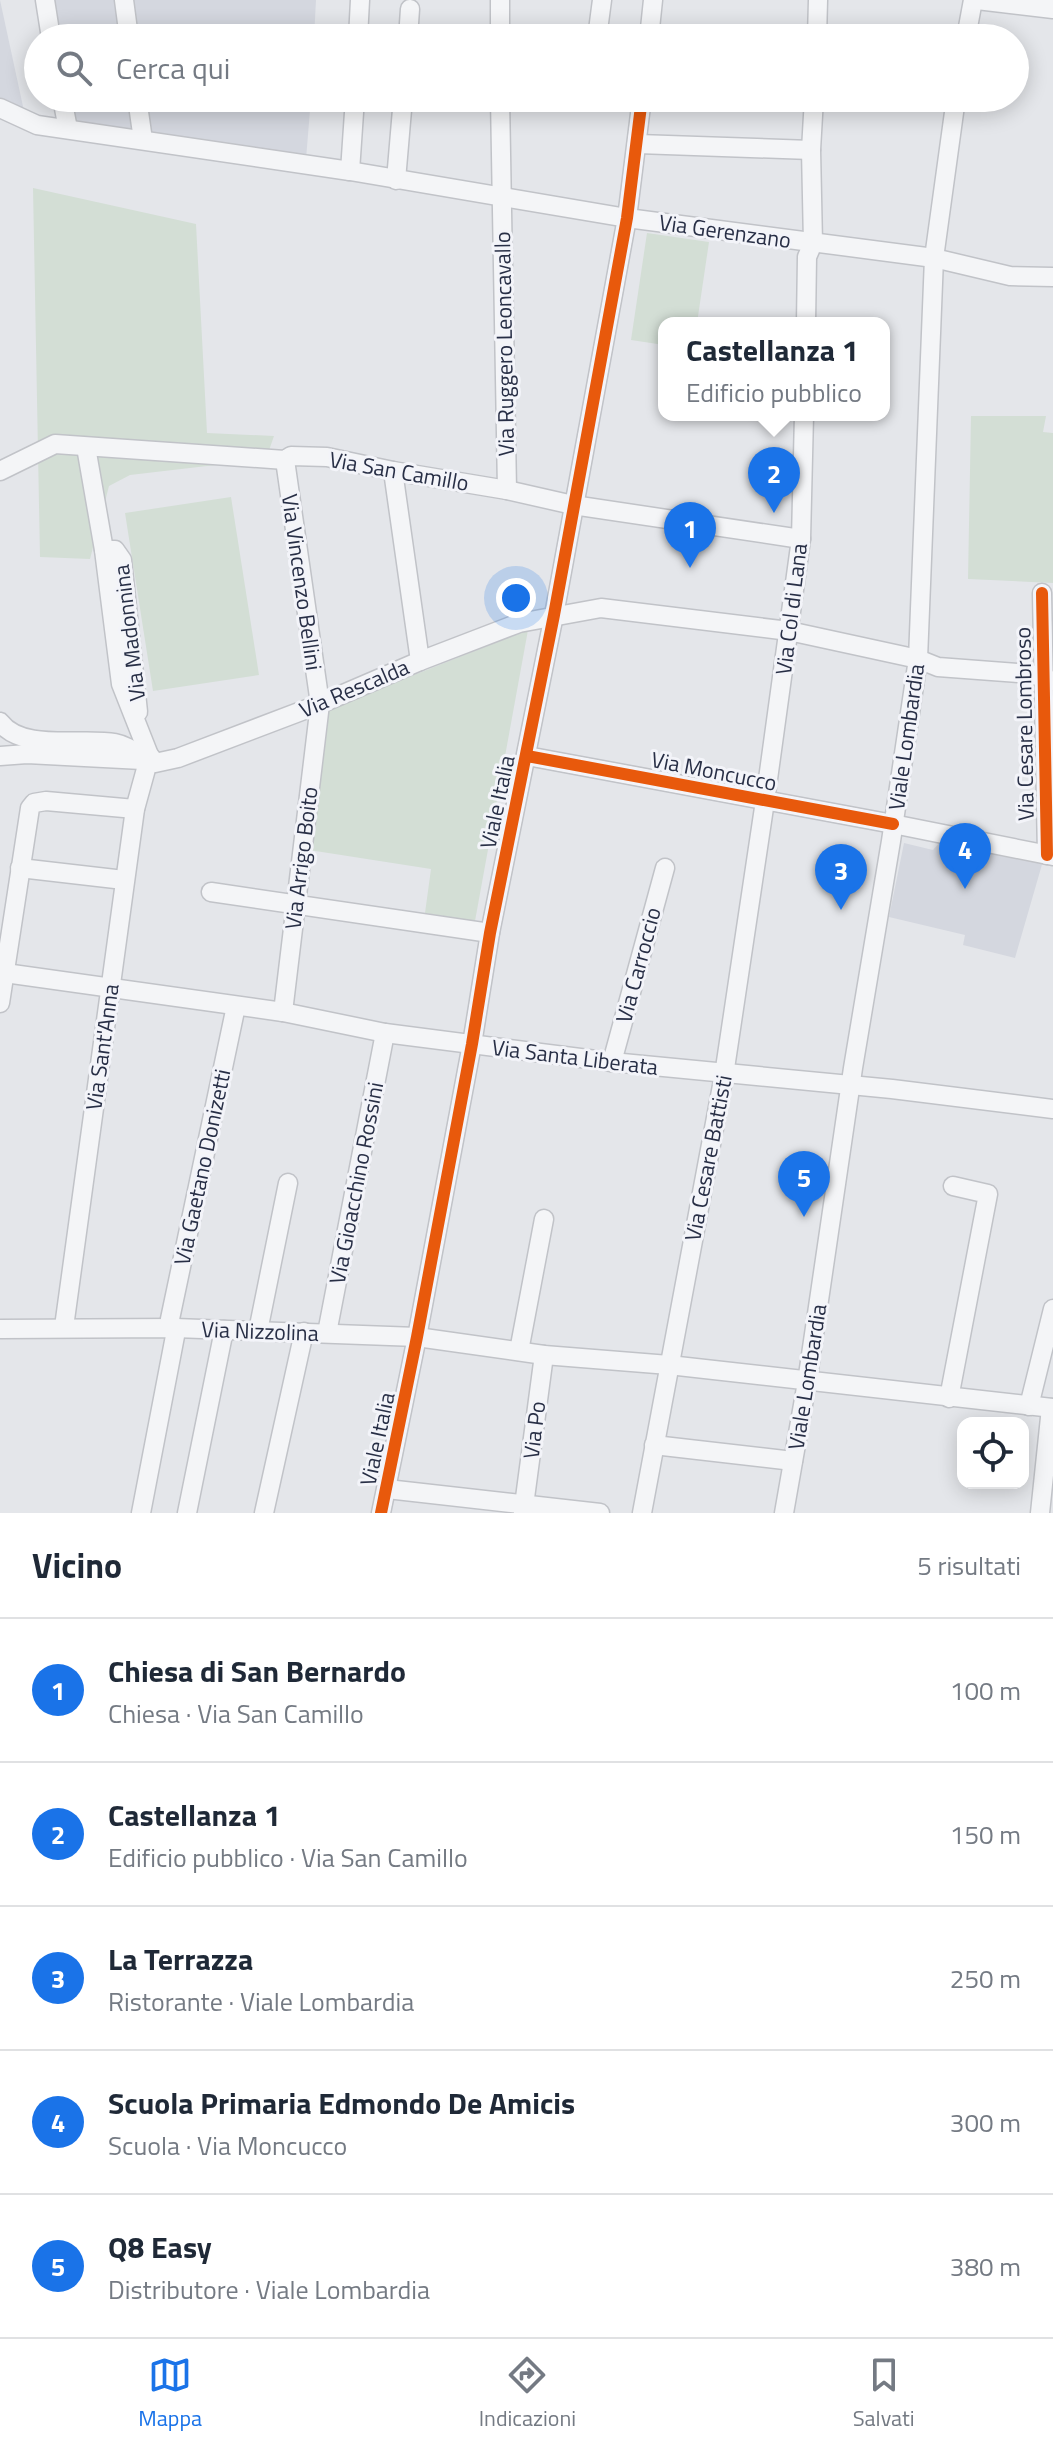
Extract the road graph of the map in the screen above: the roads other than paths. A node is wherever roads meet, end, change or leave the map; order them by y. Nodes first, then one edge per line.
1 (45, 0) edge
2 (124, 0) edge
3 (360, 0) edge
4 (500, 0) edge
5 (602, 0) edge
6 (653, 0) edge
7 (818, 0) edge
8 (975, 0) edge
9 (410, 9) dead end
10 (1053, 9) edge
11 (49, 24) edge
12 (127, 24) edge
13 (359, 24) edge
14 (409, 24) edge
15 (500, 24) edge
16 (599, 24) edge
17 (650, 24) edge
18 (817, 24) edge
19 (969, 24) edge
20 (0, 108) edge
21 (65, 112) edge
22 (139, 112) edge
23 (354, 112) edge
24 (402, 112) edge
25 (500, 112) edge
26 (641, 112) edge
27 (813, 112) edge
28 (954, 112) edge
29 (68, 129) junction
30 (143, 140) junction
31 (638, 144) junction
32 (811, 150) junction
33 (350, 171) junction
34 (396, 180) junction
35 (501, 197) junction
36 (627, 218) junction
37 (813, 243) junction
38 (934, 258) junction
39 (1053, 277) edge
40 (806, 317) edge
41 (804, 421) edge
42 (86, 447) junction
43 (285, 460) junction
44 (0, 471) edge
45 (393, 471) junction
46 (507, 490) junction
47 (573, 505) junction
48 (801, 539) junction
49 (1042, 593) dead end
50 (554, 615) junction
51 (789, 631) junction
52 (918, 659) junction
53 (420, 661) junction
54 (1048, 680) edge
55 (320, 704) junction
56 (0, 722) edge
57 (0, 756) edge
58 (527, 756) junction
59 (147, 761) junction
60 (765, 801) junction
61 (135, 809) junction
62 (893, 824) junction
63 (1050, 856) edge
64 (20, 868) junction
65 (665, 868) dead end
66 (124, 880) junction
67 (211, 892) dead end
68 (296, 905) junction
69 (490, 933) junction
70 (5, 973) junction
71 (110, 988) junction
72 (0, 1003) edge
73 (236, 1006) junction
74 (283, 1012) junction
75 (385, 1033) junction
76 (472, 1044) junction
77 (612, 1062) junction
78 (724, 1075) junction
79 (852, 1085) junction
80 (1053, 1109) edge
81 (288, 1183) dead end
82 (953, 1186) dead end
83 (544, 1219) dead end
84 (1053, 1309) edge
85 (64, 1327) junction
86 (175, 1328) junction
87 (0, 1329) edge
88 (224, 1330) junction
89 (258, 1331) junction
90 (304, 1332) junction
91 (327, 1333) junction
92 (417, 1337) junction
93 (519, 1351) junction
94 (544, 1355) junction
95 (669, 1365) junction
96 (807, 1382) junction
97 (949, 1398) junction
98 (1029, 1406) junction
99 (1052, 1408) edge
100 (654, 1445) junction
101 (793, 1461) junction
102 (387, 1489) junction
103 (524, 1509) edge
104 (141, 1513) edge
105 (187, 1513) edge
106 (264, 1513) edge
107 (381, 1513) edge
108 (600, 1513) edge
109 (642, 1513) edge
110 (784, 1513) edge
111 (1040, 1513) edge

1 - 11 street
2 - 12 street
3 - 13 street
4 - 15 street
5 - 16 street
6 - 17 street
7 - 18 street
8 - 10 street
8 - 19 street
9 - 14 street
20 - 29 street, Via Gerenzano
21 - 29 street
22 - 30 street
23 - 33 street
24 - 34 street
25 - 35 street, Via Ruggero Leoncavallo
26 - 31 street, Viale Italia
27 - 32 street
28 - 38 street, Viale Lombardia
29 - 30 street, Via Gerenzano
30 - 33 street, Via Gerenzano
31 - 32 street
31 - 36 street, Viale Italia
32 - 37 street
33 - 34 street, Via Gerenzano
34 - 35 street, Via Gerenzano
35 - 36 street, Via Gerenzano
35 - 46 street, Via Ruggero Leoncavallo
36 - 37 street, Via Gerenzano
36 - 47 street, Viale Italia
37 - 38 street, Via Gerenzano
37 - 40 street
38 - 39 street, Via Gerenzano
38 - 52 street, Viale Lombardia
41 - 48 street, Via Col di Lana
42 - 43 street, Via San Camillo
42 - 44 street, Via San Camillo
42 - 59 street, Via Madonnina
43 - 45 street, Via San Camillo
43 - 55 street, Via Vincenzo Bellini
45 - 46 street, Via San Camillo
45 - 53 street
46 - 47 street, Via San Camillo
47 - 48 street, Via San Camillo
47 - 50 street, Viale Italia
48 - 51 street, Via Col di Lana
49 - 54 street, Via Cesare Lombroso
50 - 51 street, Via Rescalda
50 - 53 street, Via Rescalda
50 - 58 street, Viale Italia
51 - 52 street, Via Rescalda
51 - 60 street, Via Col di Lana
52 - 54 street, Via Rescalda
52 - 62 street, Viale Lombardia
53 - 55 street, Via Rescalda
54 - 63 street, Via Cesare Lombroso
55 - 59 street, Via Rescalda
55 - 68 street, Via Arrigo Boito
56 - 59 street
57 - 59 street, Via Rescalda
58 - 60 street, Via Moncucco
58 - 69 street, Viale Italia
59 - 61 street, Via Sant'Anna
60 - 62 street, Via Moncucco
60 - 78 street, Via Cesare Battisti
61 - 64 street
61 - 66 street, Via Sant'Anna
62 - 63 street, Via Moncucco
62 - 79 street, Viale Lombardia
64 - 66 street
64 - 70 street
65 - 77 street, Via Carroccio
66 - 71 street, Via Sant'Anna
67 - 68 street
68 - 69 street
68 - 74 street, Via Arrigo Boito
69 - 76 street, Viale Italia
70 - 71 street, Via Santa Liberata
70 - 72 street
71 - 73 street, Via Santa Liberata
71 - 85 street, Via Sant'Anna
73 - 74 street, Via Santa Liberata
73 - 86 street, Via Gaetano Donizetti
74 - 75 street, Via Santa Liberata
75 - 76 street, Via Santa Liberata
75 - 91 street, Via Gioacchino Rossini
76 - 77 street, Via Santa Liberata
76 - 92 street, Viale Italia
77 - 78 street, Via Santa Liberata
78 - 79 street, Via Santa Liberata
78 - 95 street, Via Cesare Battisti
79 - 80 street, Via Santa Liberata
79 - 96 street, Viale Lombardia
81 - 89 street
82 - 97 street
83 - 93 street
84 - 98 street
85 - 86 street, Via Nizzolina
85 - 87 street, Via Nizzolina
86 - 88 street, Via Nizzolina
86 - 104 street, Via Gaetano Donizetti
88 - 89 street, Via Nizzolina
88 - 105 street
89 - 90 street, Via Nizzolina
90 - 91 street, Via Nizzolina
90 - 106 street
91 - 92 street, Via Nizzolina
92 - 93 street, Via Nizzolina
92 - 102 street, Viale Italia
93 - 94 street, Via Nizzolina
94 - 95 street, Via Nizzolina
94 - 103 street, Via Po
95 - 96 street, Via Nizzolina
95 - 100 street, Via Cesare Battisti
96 - 97 street, Via Nizzolina
96 - 101 street, Viale Lombardia
97 - 98 street, Via Nizzolina
98 - 99 street, Via Nizzolina
99 - 111 street
100 - 101 street
100 - 109 street, Via Cesare Battisti
101 - 110 street, Viale Lombardia
102 - 103 street
102 - 107 street, Viale Italia
103 - 108 street

